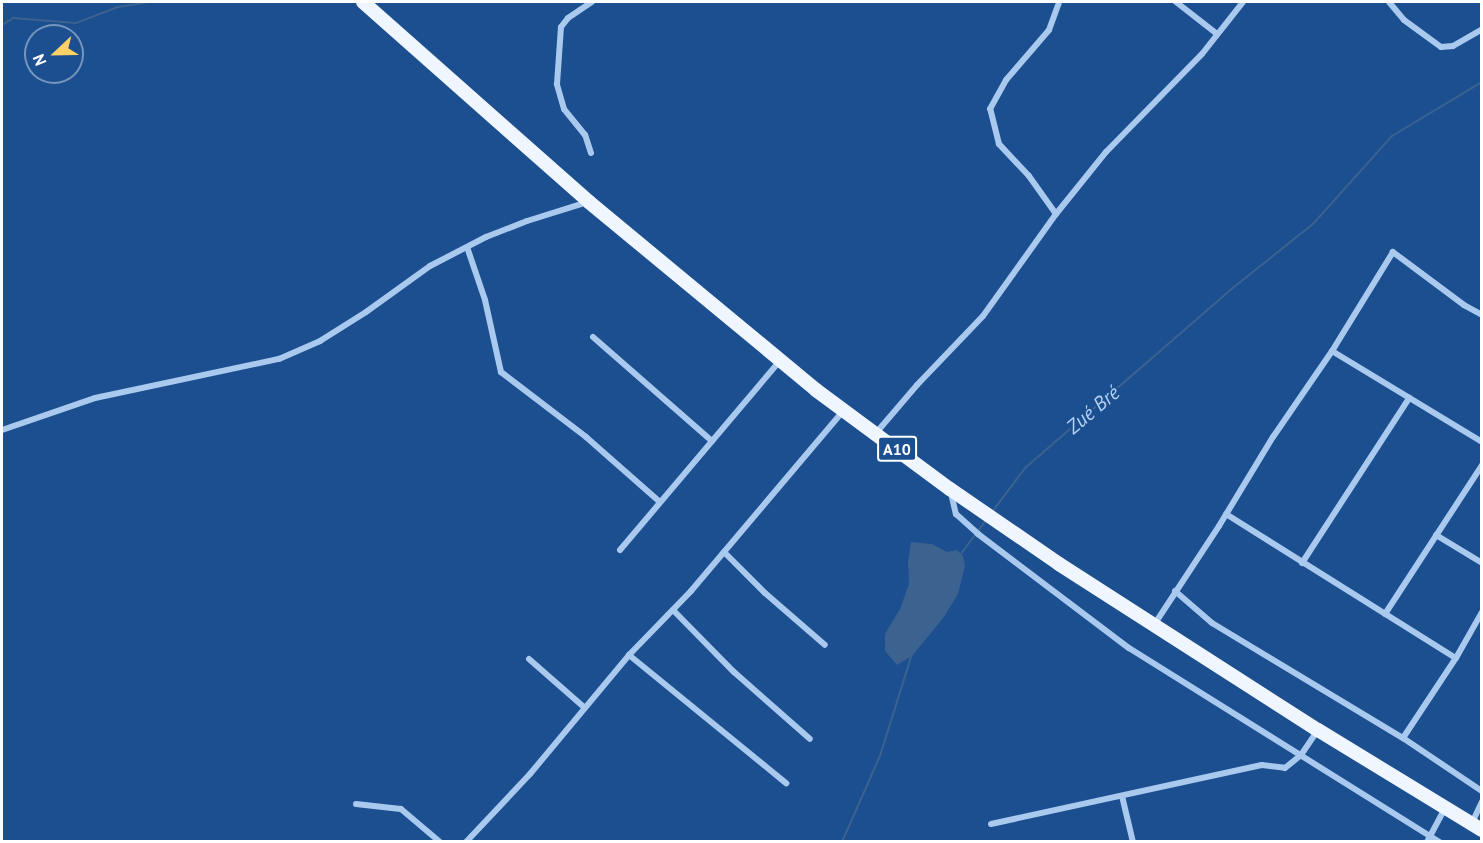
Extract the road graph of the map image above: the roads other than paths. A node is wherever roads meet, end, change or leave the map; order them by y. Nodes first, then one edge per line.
1 (363, 2) edge
2 (592, 2) edge
3 (1059, 2) edge
4 (1176, 2) edge
5 (1243, 2) edge
6 (1389, 2) edge
7 (1482, 29) edge
8 (1216, 33) junction
9 (591, 153) dead end
10 (589, 202) junction
11 (1056, 214) junction
12 (467, 247) junction
13 (1482, 315) edge
14 (593, 337) dead end
15 (1332, 351) junction
16 (779, 362) junction
17 (1409, 398) junction
18 (843, 411) junction
19 (2, 430) edge
20 (876, 433) junction
21 (712, 441) junction
22 (1482, 442) edge
23 (1482, 465) edge
24 (950, 489) junction
25 (660, 502) junction
26 (1226, 514) junction
27 (1436, 535) junction
28 (620, 550) dead end
29 (724, 552) junction
30 (1302, 563) junction
31 (1482, 563) edge
32 (1175, 591) junction
33 (673, 610) junction
34 (1482, 612) edge
35 (1385, 614) junction
36 (1154, 626) junction
37 (825, 645) dead end
38 (629, 655) junction
39 (1456, 658) junction
40 (529, 659) dead end
41 (585, 708) junction
42 (1318, 730) junction
43 (1403, 738) junction
44 (810, 739) dead end
45 (1301, 755) junction
46 (786, 783) dead end
47 (1482, 791) edge
48 (1122, 796) junction
49 (1482, 802) edge
50 (356, 804) dead end
51 (1446, 807) junction
52 (992, 824) dead end
53 (1477, 827) edge
54 (1428, 838) edge
55 (440, 842) edge
56 (466, 842) edge
57 (1133, 842) edge
58 (1440, 842) edge

1 - 10 main road, A10
2 - 9 street
3 - 11 street
4 - 8 street
5 - 8 street
6 - 7 street
8 - 11 street
10 - 12 street
10 - 16 main road, A10
11 - 20 street
12 - 19 street
12 - 25 street
13 - 15 street
14 - 21 street
15 - 17 street
15 - 26 street
16 - 18 main road, A10
16 - 21 street
17 - 22 street
17 - 30 street
18 - 20 main road, A10
18 - 29 street
20 - 24 main road, A10
21 - 25 street
23 - 27 street
24 - 36 main road, A10
24 - 45 street
25 - 28 street
26 - 30 street
26 - 32 street
27 - 31 street
27 - 35 street
29 - 33 street
29 - 37 street
30 - 35 street
32 - 36 street
32 - 43 street
33 - 38 street
33 - 44 street
34 - 39 street
35 - 39 street
36 - 42 main road, A10
38 - 41 street
38 - 46 street
39 - 43 street
40 - 41 street
41 - 56 street
42 - 45 street
42 - 51 main road, A10
43 - 47 street
45 - 48 street
45 - 54 street
48 - 52 street
48 - 57 street
49 - 53 street
50 - 55 street
51 - 53 main road, A10
51 - 54 street
54 - 58 street

